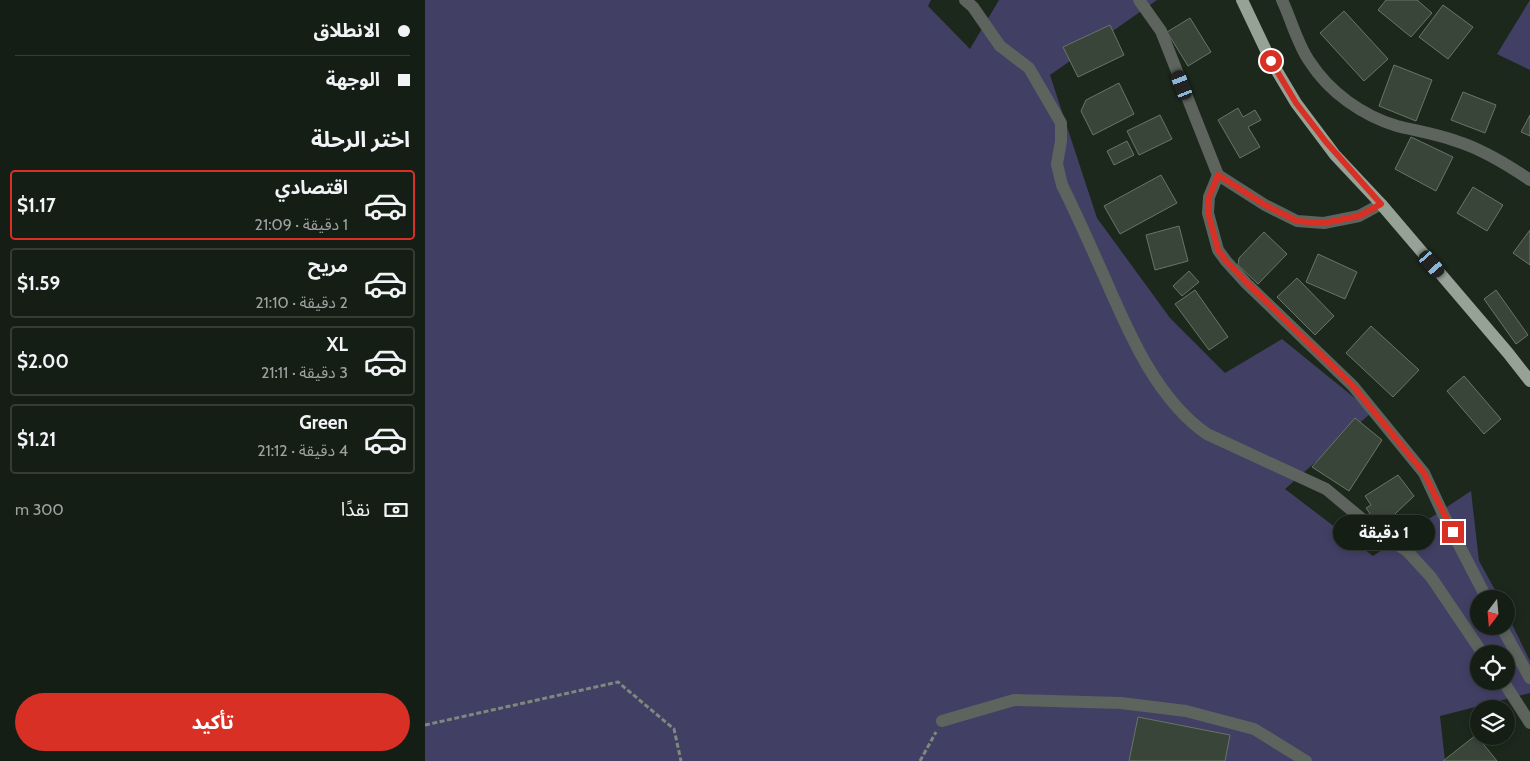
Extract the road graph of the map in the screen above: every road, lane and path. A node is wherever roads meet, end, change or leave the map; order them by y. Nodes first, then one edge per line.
1 (965, 0) edge
2 (1139, 0) edge
3 (1242, 0) edge
4 (1282, 0) edge
5 (1218, 175) junction
6 (1530, 180) edge
7 (1381, 204) junction
8 (1530, 381) edge
9 (1482, 590) edge
10 (1506, 635) edge
11 (1477, 645) edge
12 (1530, 678) edge
13 (1509, 690) edge
14 (942, 721) joint
15 (1530, 723) edge
16 (425, 725) edge
17 (681, 761) edge
18 (920, 761) edge
19 (1306, 761) edge

1 - 11 street
2 - 5 street
3 - 7 main road
4 - 6 street
5 - 7 street
5 - 9 street
7 - 8 main road
10 - 12 street
13 - 15 street
14 - 18 path
14 - 19 street
16 - 17 path

